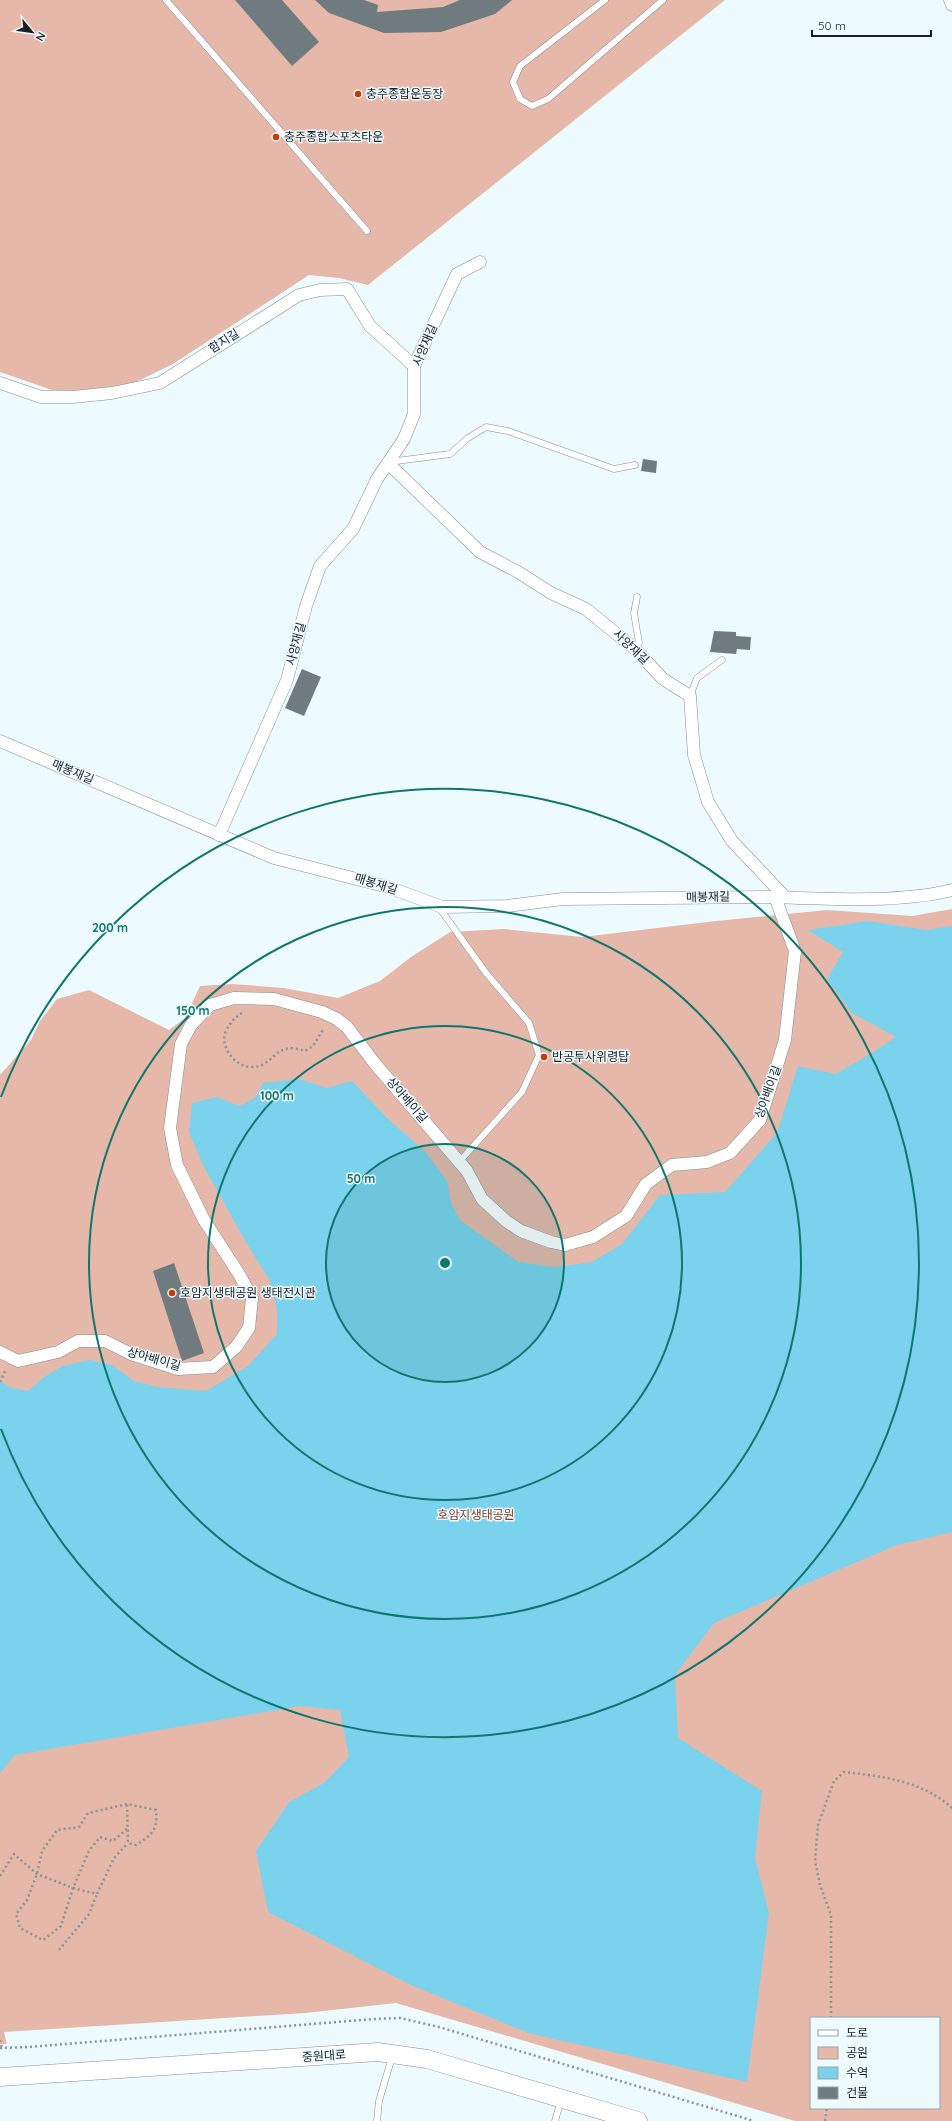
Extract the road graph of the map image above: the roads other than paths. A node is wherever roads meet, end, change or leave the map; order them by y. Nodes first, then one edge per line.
1 (166, 0) edge
2 (605, 0) edge
3 (663, 0) edge
4 (950, 0) edge
5 (952, 5) edge
6 (367, 231) dead end
7 (480, 262) dead end
8 (414, 366) junction
9 (0, 383) edge
10 (388, 463) junction
11 (634, 465) dead end
12 (637, 597) dead end
13 (635, 649) junction
14 (722, 660) dead end
15 (690, 696) junction
16 (0, 741) edge
17 (219, 835) junction
18 (952, 890) edge
19 (780, 897) junction
20 (437, 905) junction
21 (459, 1162) junction
22 (0, 1352) edge
23 (393, 2054) junction
24 (0, 2074) edge
25 (0, 2077) edge
26 (19, 2077) junction
27 (0, 2081) edge
28 (562, 2099) junction
29 (377, 2121) edge
30 (555, 2121) edge
31 (638, 2121) edge

1 - 6 lane
2 - 3 lane
4 - 5 street
7 - 8 street, 사양재길
8 - 9 street, 함지길
8 - 10 street, 사양재길
10 - 11 lane
10 - 13 street, 사양재길
10 - 17 street, 사양재길
12 - 13 lane
13 - 15 street, 사양재길
14 - 15 lane
15 - 19 street
16 - 17 street, 매봉재길
17 - 20 street, 매봉재길
18 - 19 street
19 - 20 street, 매봉재길
19 - 21 street, 상아배이길
20 - 21 lane
21 - 22 street, 상아배이길
23 - 26 street, 중원대로
23 - 28 street, 중원대로
23 - 29 lane
24 - 26 street
25 - 26 street, 중원대로
26 - 27 street
28 - 30 lane
28 - 31 street, 중원대로

